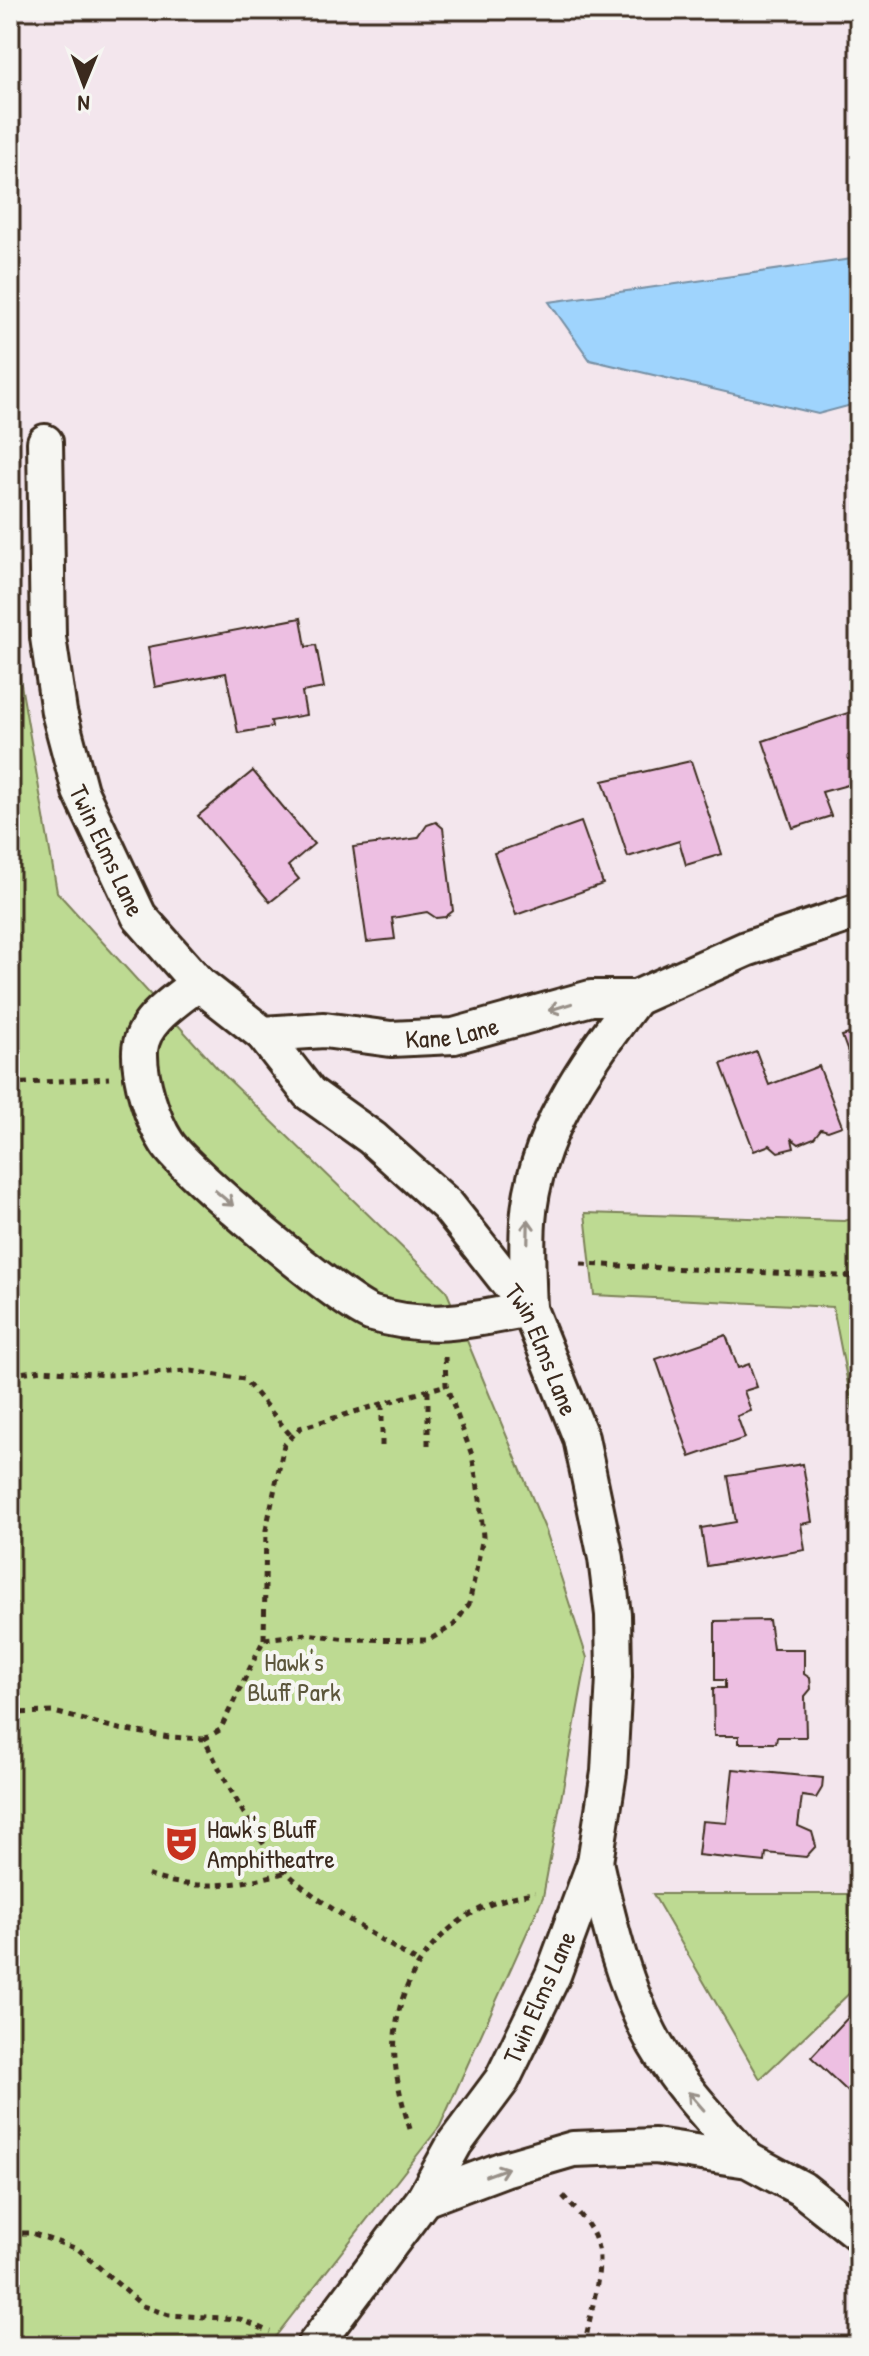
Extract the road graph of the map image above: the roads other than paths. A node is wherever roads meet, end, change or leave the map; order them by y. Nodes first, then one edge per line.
1 (45, 442) dead end
2 (859, 911) edge
3 (198, 983) junction
4 (636, 998) junction
5 (263, 1034) junction
6 (529, 1309) junction
7 (595, 1862) junction
8 (748, 2160) junction
9 (424, 2199) junction
10 (859, 2234) edge
11 (314, 2346) edge

1 - 3 street, Twin Elms Lane
2 - 4 street, Kane Lane
3 - 5 street, Twin Elms Lane
3 -> 6 street
4 -> 5 street, Kane Lane
6 -> 4 street, Kane Lane
5 - 6 street, Twin Elms Lane
6 - 7 street, Twin Elms Lane
8 -> 7 street
7 - 9 street, Twin Elms Lane
9 -> 8 street
8 - 10 street
9 - 11 street, Twin Elms Lane

